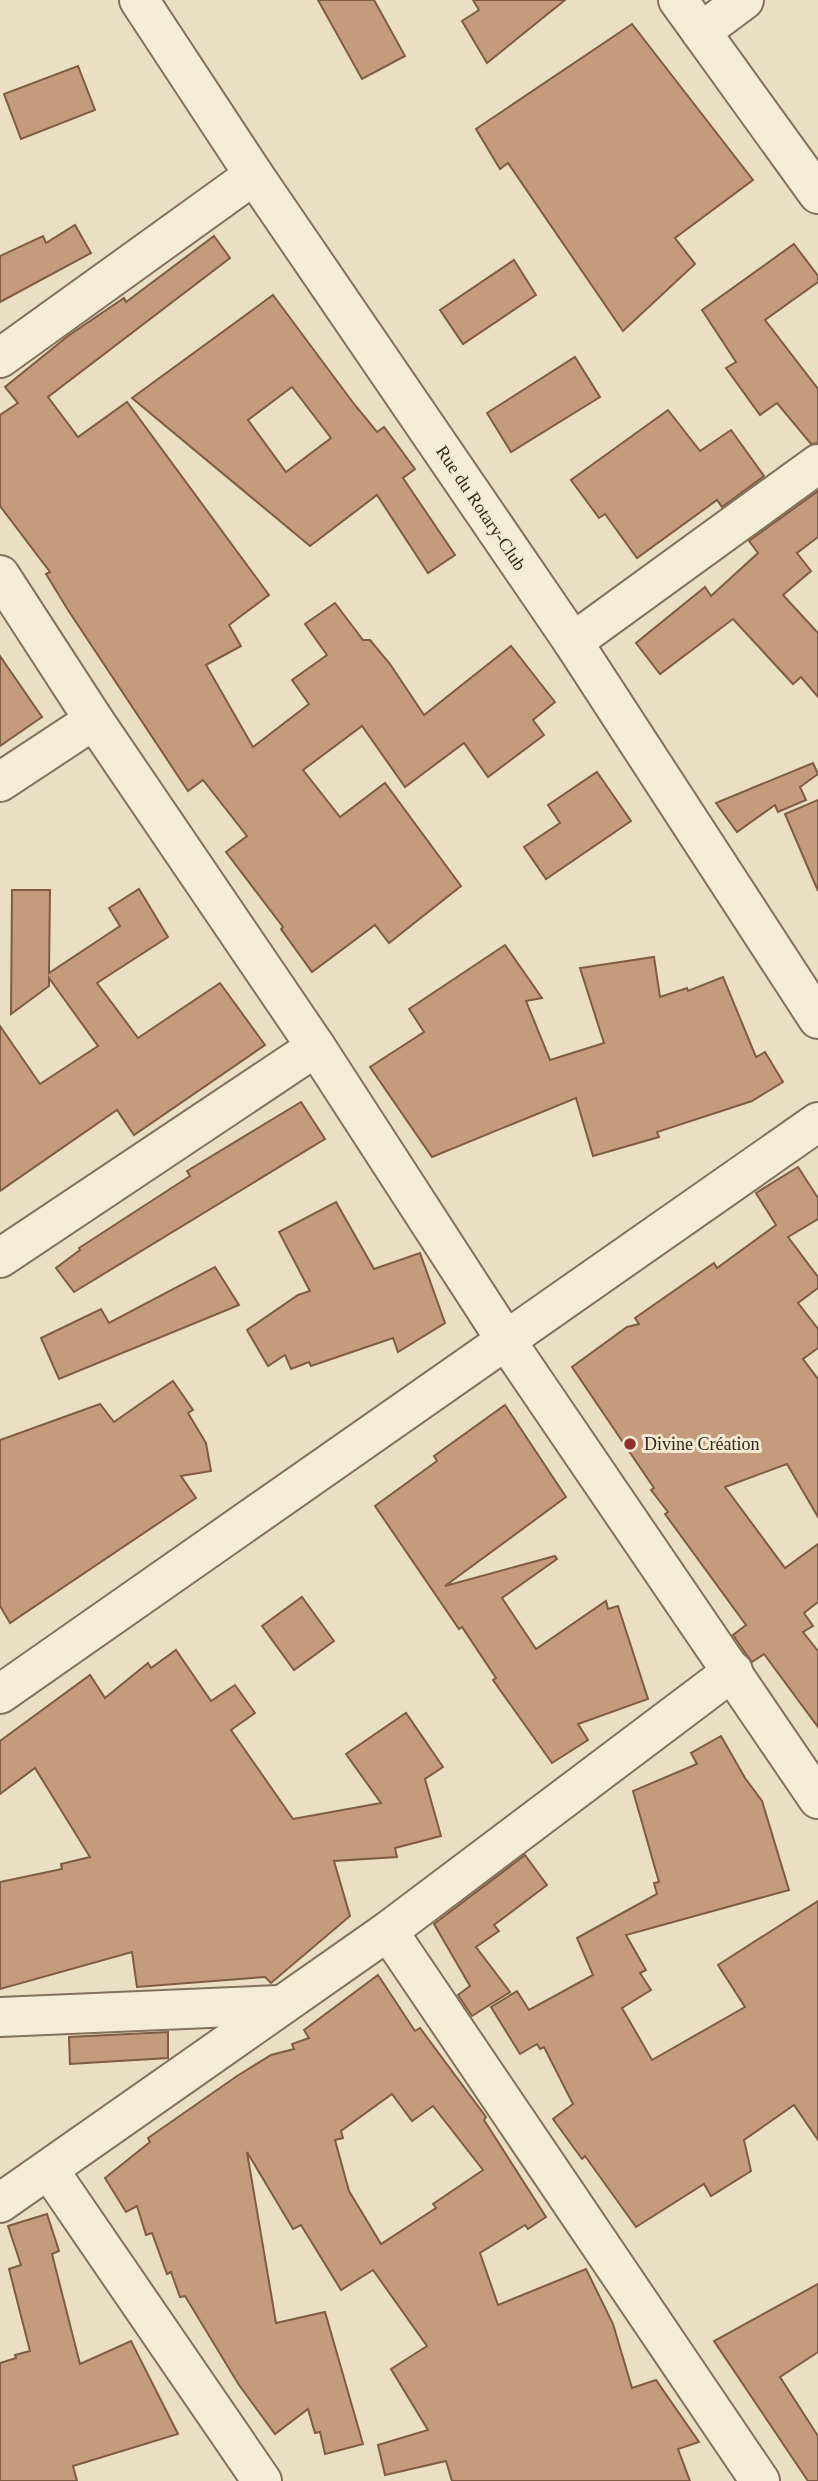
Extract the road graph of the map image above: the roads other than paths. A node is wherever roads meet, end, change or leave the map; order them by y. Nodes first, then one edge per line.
1 (139, 0) edge
2 (678, 0) edge
3 (744, 0) edge
4 (701, 32) junction
5 (254, 175) junction
6 (818, 194) edge
7 (0, 358) edge
8 (818, 464) edge
9 (0, 575) edge
10 (573, 642) junction
11 (94, 720) junction
12 (0, 782) edge
13 (818, 1019) edge
14 (316, 1047) junction
15 (818, 1122) edge
16 (0, 1258) edge
17 (505, 1339) junction
18 (733, 1671) junction
19 (0, 1694) edge
20 (818, 1799) edge
21 (388, 1931) junction
22 (278, 2005) junction
23 (0, 2017) edge
24 (50, 2170) junction
25 (0, 2203) edge
26 (262, 2481) edge
27 (760, 2481) edge

1 - 5 street, Rue du Rotary-Club
2 - 4 street
3 - 4 street
4 - 6 street
5 - 7 street
5 - 10 street, Rue du Rotary-Club
8 - 10 street
9 - 11 street
10 - 13 street, Rue du Rotary-Club
11 - 12 street
11 - 14 street
14 - 16 street
14 - 17 street
15 - 17 street
17 - 18 street
17 - 19 street
18 - 20 street
18 - 21 street
21 - 22 street
21 - 27 street
22 - 23 street
22 - 24 street
24 - 25 street
24 - 26 street

